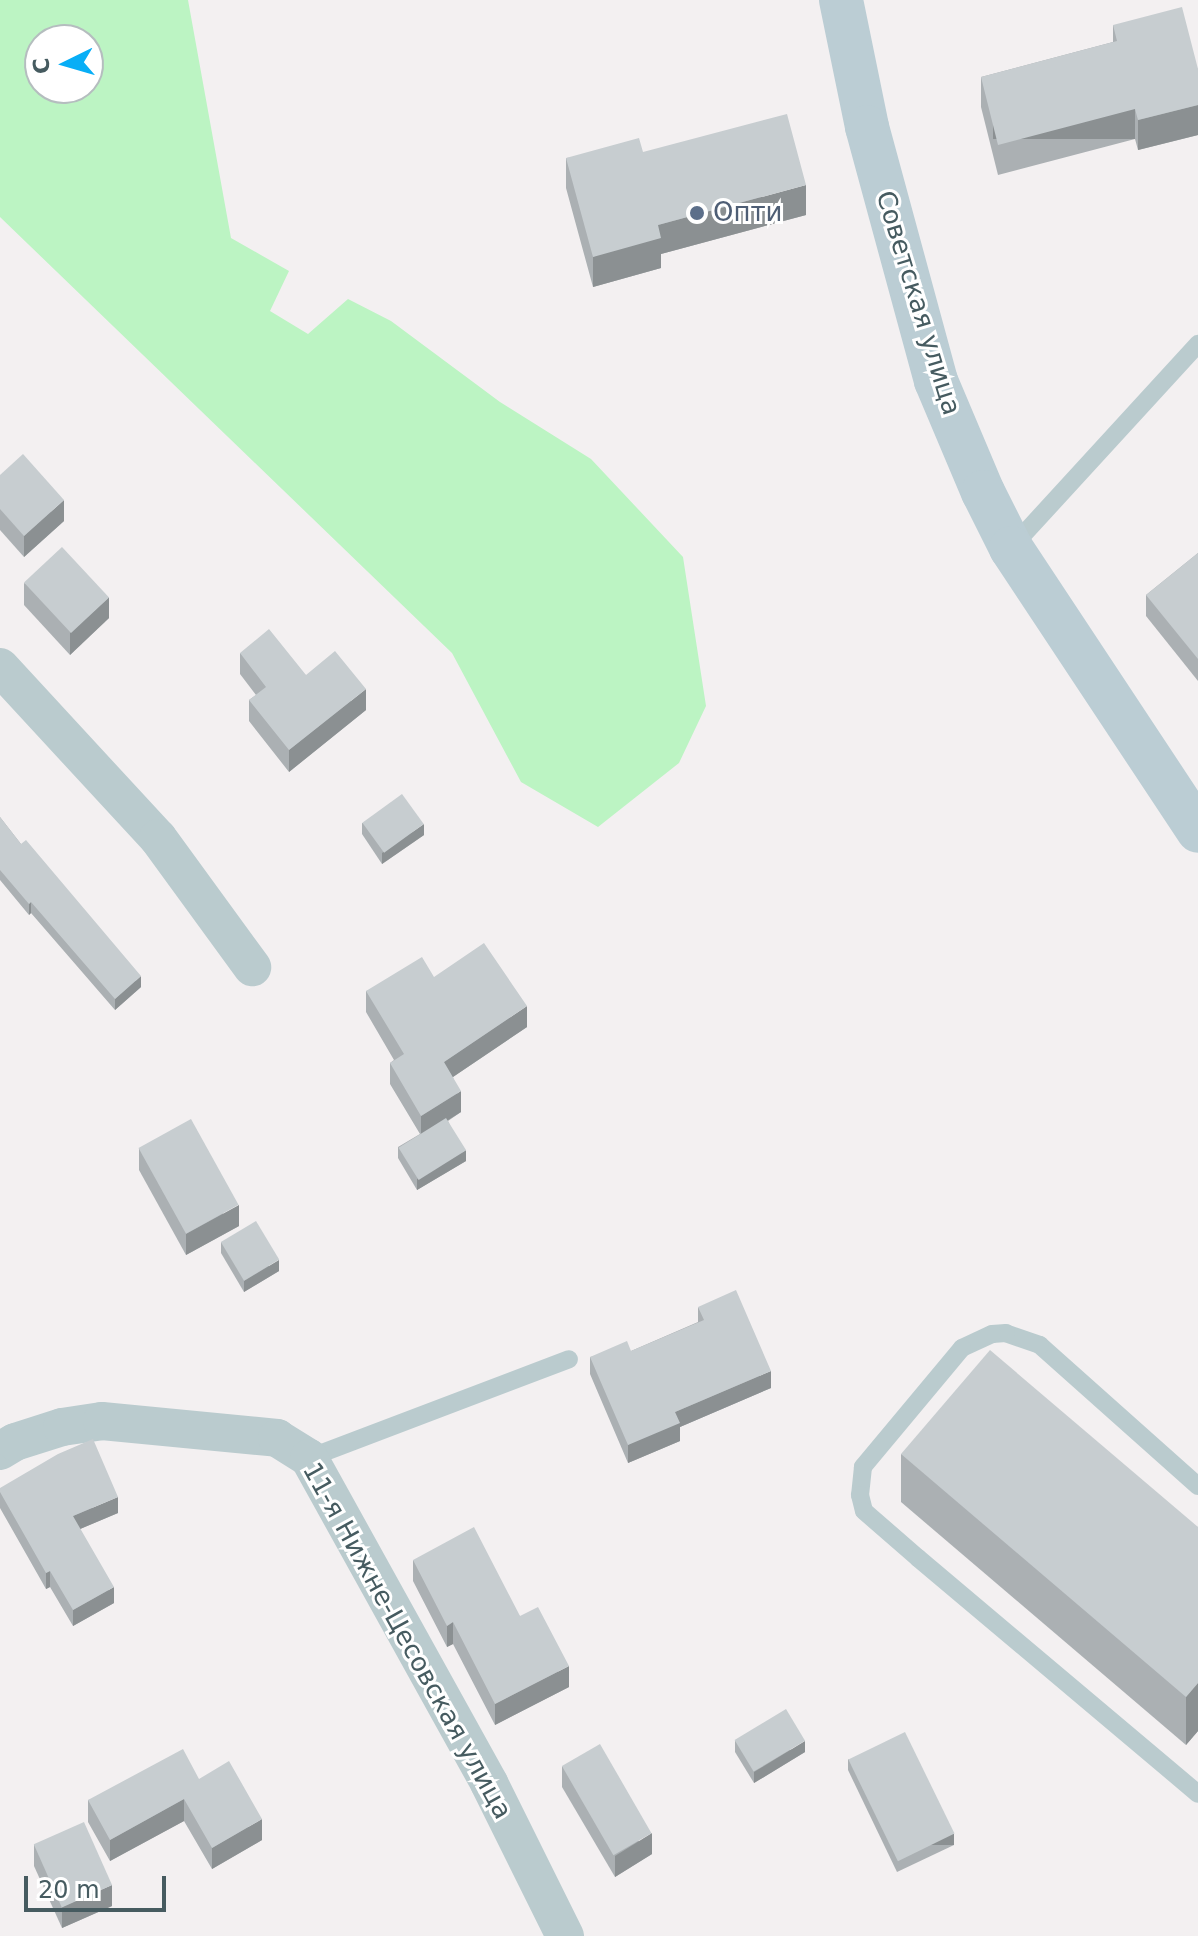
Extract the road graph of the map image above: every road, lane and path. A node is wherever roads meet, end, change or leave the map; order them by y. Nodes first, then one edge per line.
1 (841, 0) edge
2 (1198, 344) edge
3 (1011, 548) junction
4 (0, 667) edge
5 (1198, 831) edge
6 (252, 967) dead end
7 (569, 1359) dead end
8 (0, 1451) edge
9 (309, 1458) junction
10 (1198, 1486) edge
11 (1198, 1794) edge
12 (565, 1936) edge

1 - 3 main road, Советская улица
2 - 3 lane
3 - 5 main road, Советская улица
4 - 6 street
7 - 9 lane
8 - 9 street, 11-я Нижне-Цесовская улица
9 - 12 street, 11-я Нижне-Цесовская улица
10 - 11 lane

